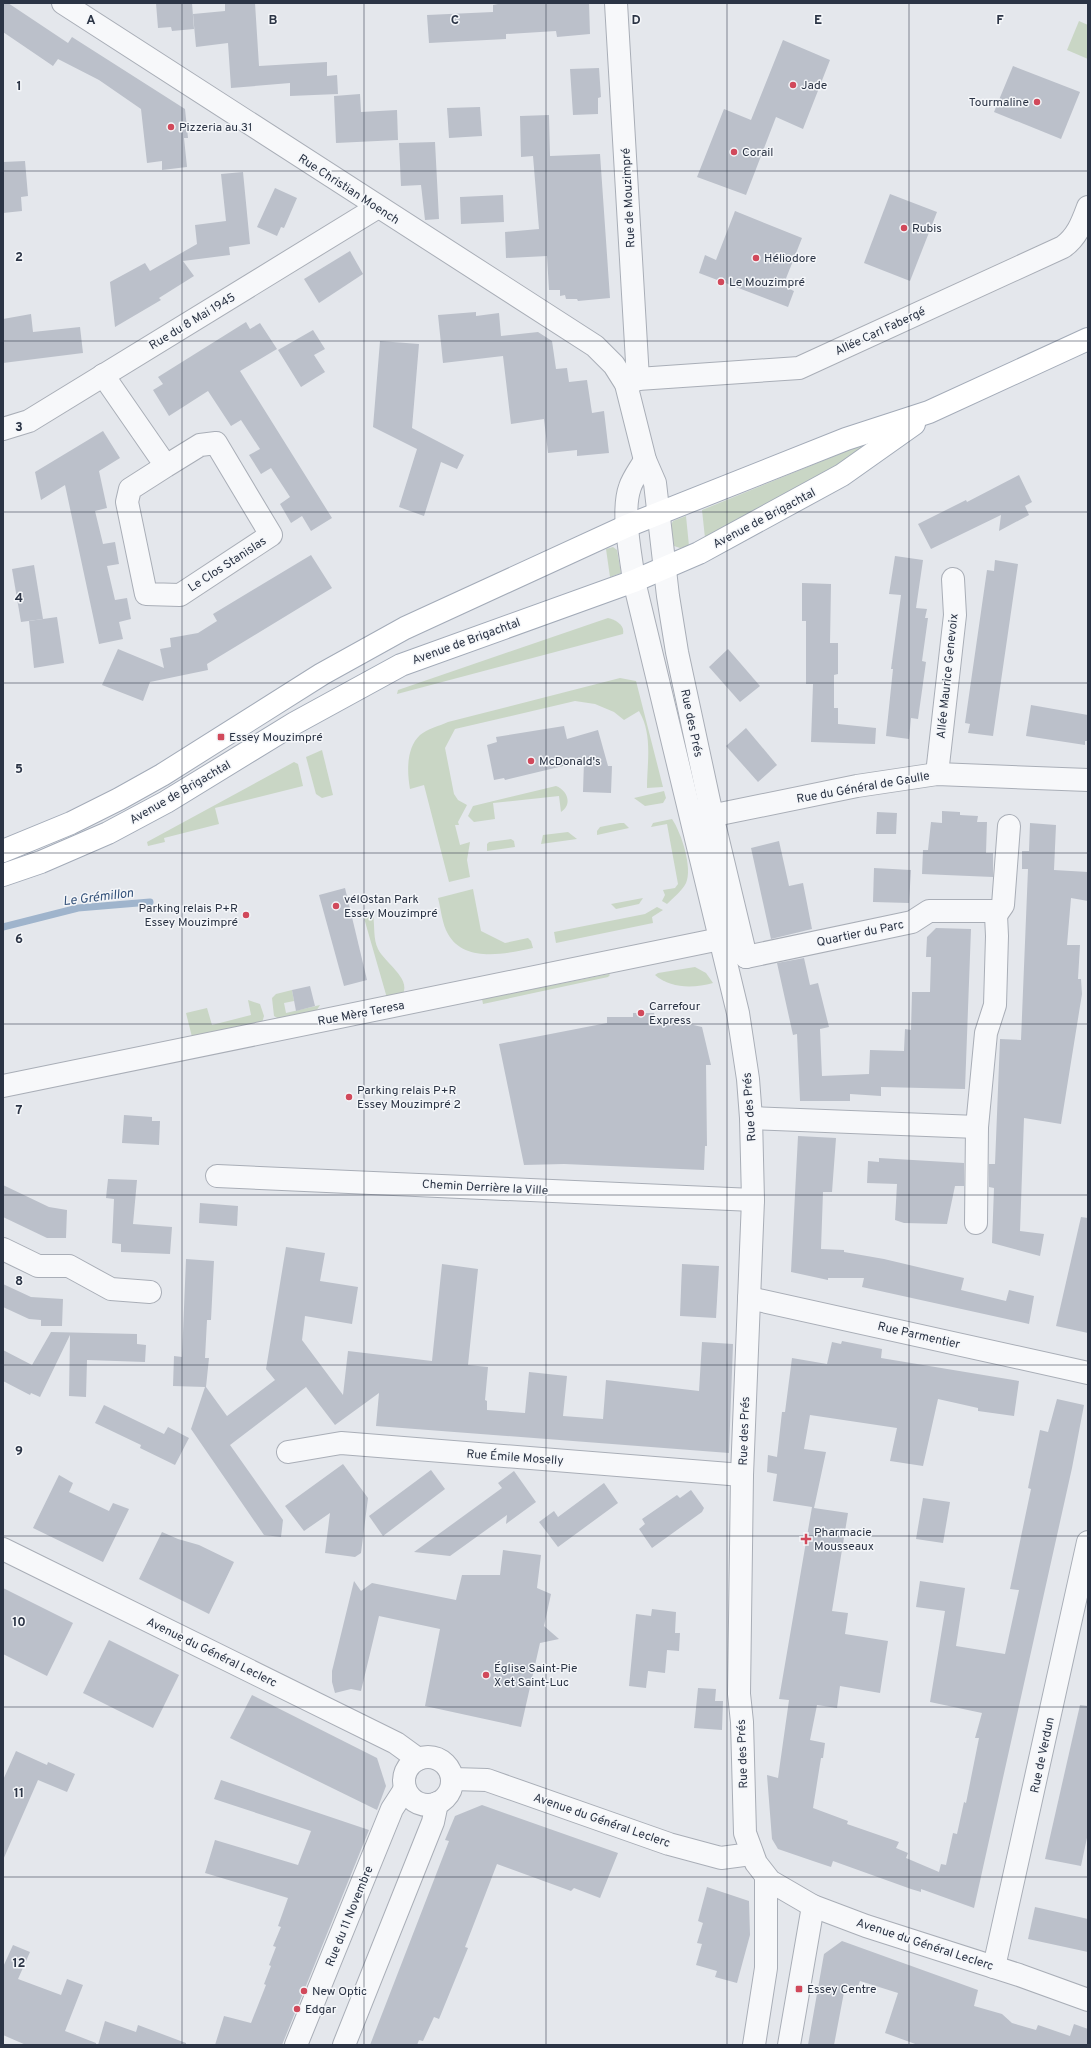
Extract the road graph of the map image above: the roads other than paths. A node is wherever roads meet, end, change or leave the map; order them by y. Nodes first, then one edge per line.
1 (63, 3) edge
2 (616, 3) edge
3 (378, 207) junction
4 (1088, 207) edge
5 (1088, 339) edge
6 (103, 375) junction
7 (632, 381) junction
8 (929, 412) junction
9 (3, 429) edge
10 (645, 460) junction
11 (166, 466) junction
12 (658, 514) junction
13 (627, 526) junction
14 (664, 568) junction
15 (953, 579) dead end
16 (634, 581) junction
17 (937, 774) junction
18 (1088, 780) edge
19 (688, 809) junction
20 (712, 815) junction
21 (1009, 826) dead end
22 (3, 851) edge
23 (3, 876) edge
24 (734, 910) junction
25 (996, 915) junction
26 (720, 939) junction
27 (746, 957) junction
28 (730, 980) junction
29 (3, 1086) edge
30 (751, 1118) junction
31 (977, 1127) junction
32 (217, 1176) dead end
33 (753, 1200) junction
34 (976, 1223) dead end
35 (3, 1249) edge
36 (150, 1292) dead end
37 (749, 1298) junction
38 (1088, 1373) edge
39 (288, 1452) dead end
40 (742, 1475) junction
41 (1088, 1542) edge
42 (3, 1549) edge
43 (418, 1759) junction
44 (453, 1779) junction
45 (405, 1789) junction
46 (437, 1803) junction
47 (751, 1854) junction
48 (766, 1878) junction
49 (813, 1906) junction
50 (994, 1966) junction
51 (1088, 2000) edge
52 (789, 2043) edge
53 (296, 2045) edge
54 (344, 2045) edge
55 (754, 2045) edge

1 - 3 street, Rue Christian Moench
2 - 7 street, Rue de Mouzimpré
3 - 6 street, Rue du 8 Mai 1945
3 - 7 street, Rue Christian Moench
4 - 7 street, Allée Carl Fabergé
5 - 8 main road, Avenue de Brigachtal
6 - 9 street, Rue du 8 Mai 1945
6 - 11 street
7 - 10 street, Rue des Prés
8 - 12 main road, Avenue de Brigachtal
8 - 14 main road, Avenue de Brigachtal
10 - 12 street, Rue des Prés
10 - 13 street, Rue des Prés
11 - 11 street, Le Clos Stanislas
12 - 13 main road, Avenue de Brigachtal
12 - 14 street, Rue des Prés
13 - 16 street, Rue des Prés
13 - 22 main road, Avenue de Brigachtal
14 - 16 main road, Avenue de Brigachtal
14 - 20 street, Rue des Prés
15 - 17 street, Allée Maurice Genevoix
16 - 19 street, Rue des Prés
16 - 23 main road, Avenue de Brigachtal
17 - 18 street, Rue du Général de Gaulle
17 - 20 street, Rue du Général de Gaulle
19 - 20 street, Rue du Général de Gaulle
19 - 26 street, Rue des Prés
20 - 24 street, Rue des Prés
21 - 25 street
24 - 26 street
24 - 27 street, Rue des Prés
25 - 27 street, Quartier du Parc
25 - 31 street
26 - 28 street, Rue des Prés
26 - 29 street, Rue Mère Teresa
27 - 28 street
28 - 30 street, Rue des Prés
30 - 31 street
30 - 33 street, Rue des Prés
31 - 34 street
32 - 33 street, Chemin Derrière la Ville
33 - 37 street, Rue des Prés
35 - 36 street
37 - 38 street, Rue Parmentier
37 - 40 street, Rue des Prés
39 - 40 street, Rue Émile Moselly
40 - 47 street, Rue des Prés
41 - 50 street, Rue de Verdun
42 - 43 street, Avenue du Général Leclerc
43 - 44 street
43 - 45 street
44 - 46 street
44 - 47 street, Avenue du Général Leclerc
45 - 46 street
45 - 53 street, Rue du 11 Novembre
46 - 54 street
47 - 48 street, Rue des Prés
48 - 49 street, Avenue du Général Leclerc
48 - 55 street
49 - 50 street, Avenue du Général Leclerc
49 - 52 street
50 - 51 street, Avenue du Général Leclerc

